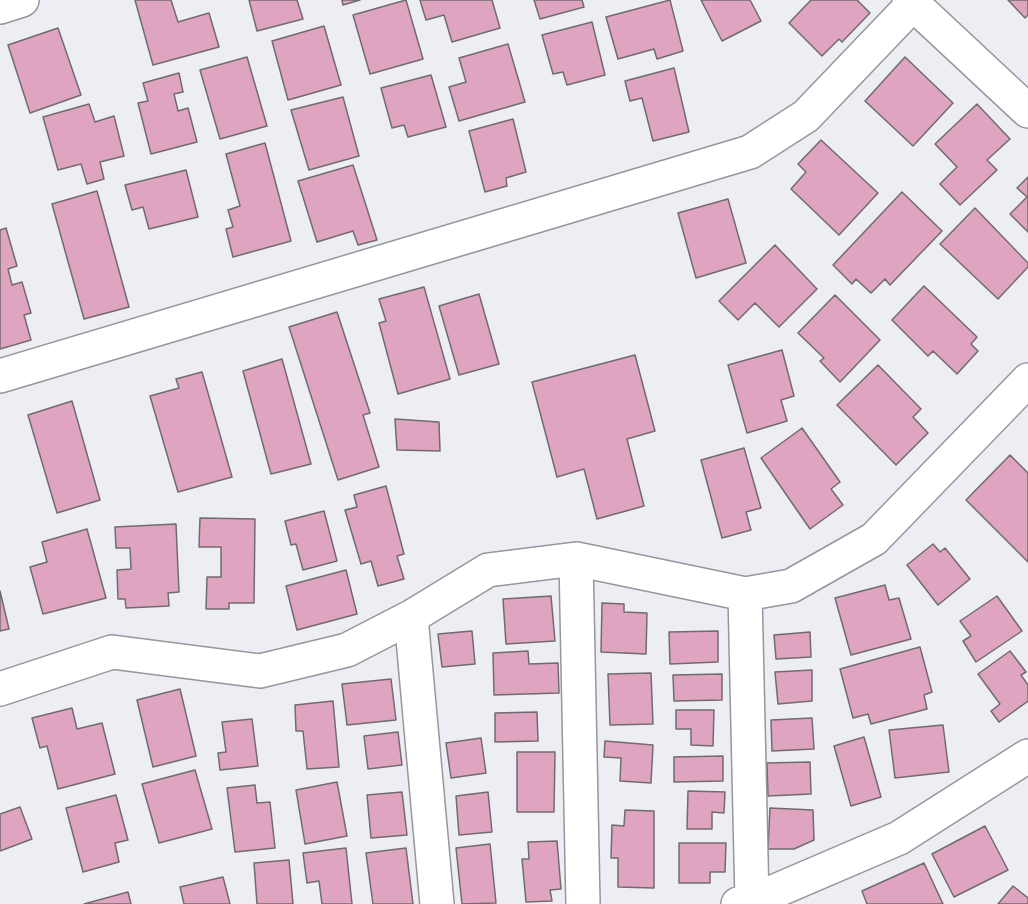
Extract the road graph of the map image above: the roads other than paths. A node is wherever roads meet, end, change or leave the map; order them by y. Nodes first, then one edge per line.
1 (22, 0) edge
2 (911, 2) edge
3 (0, 7) edge
4 (1028, 111) edge
5 (0, 376) edge
6 (1028, 380) edge
7 (576, 559) junction
8 (745, 594) junction
9 (411, 617) junction
10 (0, 689) edge
11 (1028, 756) edge
12 (745, 903) edge
13 (437, 904) edge
14 (583, 904) edge

1 - 3 street
2 - 4 street
2 - 5 street
6 - 8 street
7 - 8 street
7 - 9 street
7 - 14 street
8 - 12 street
9 - 10 street
9 - 13 street
11 - 12 street

